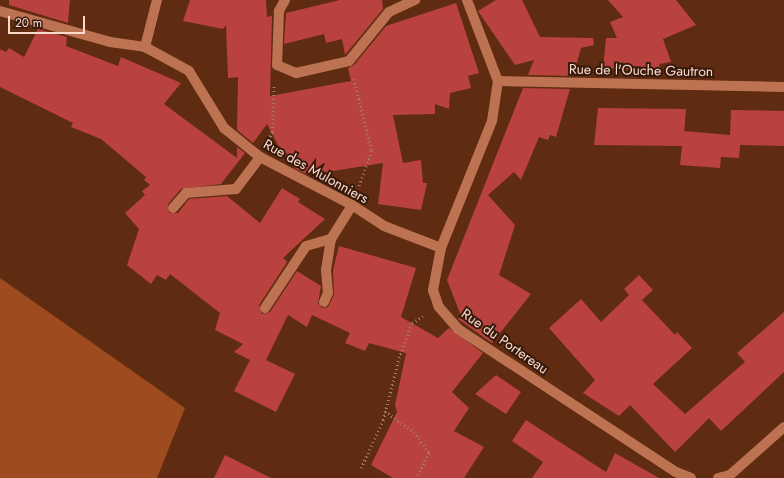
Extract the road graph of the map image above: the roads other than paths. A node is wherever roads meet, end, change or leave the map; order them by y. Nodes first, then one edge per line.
1 (157, 0) edge
2 (285, 0) edge
3 (415, 0) edge
4 (467, 0) edge
5 (0, 11) edge
6 (145, 47) junction
7 (498, 81) junction
8 (784, 87) edge
9 (260, 157) junction
10 (352, 205) junction
11 (172, 208) dead end
12 (331, 239) junction
13 (441, 248) junction
14 (324, 302) dead end
15 (265, 308) dead end
16 (784, 427) edge
17 (691, 478) edge
18 (718, 478) edge

1 - 6 street
2 - 3 street
4 - 7 street, Rue du Portereau
5 - 6 street, Rue des Mulonniers
6 - 9 street, Rue des Mulonniers
7 - 8 street, Rue de l'Ouche Gautron
7 - 13 street, Rue du Portereau
9 - 10 street, Rue des Mulonniers
9 - 11 street
10 - 12 street
10 - 13 street, Rue des Mulonniers
12 - 14 street
12 - 15 street
13 - 17 street, Rue du Portereau
16 - 18 street

